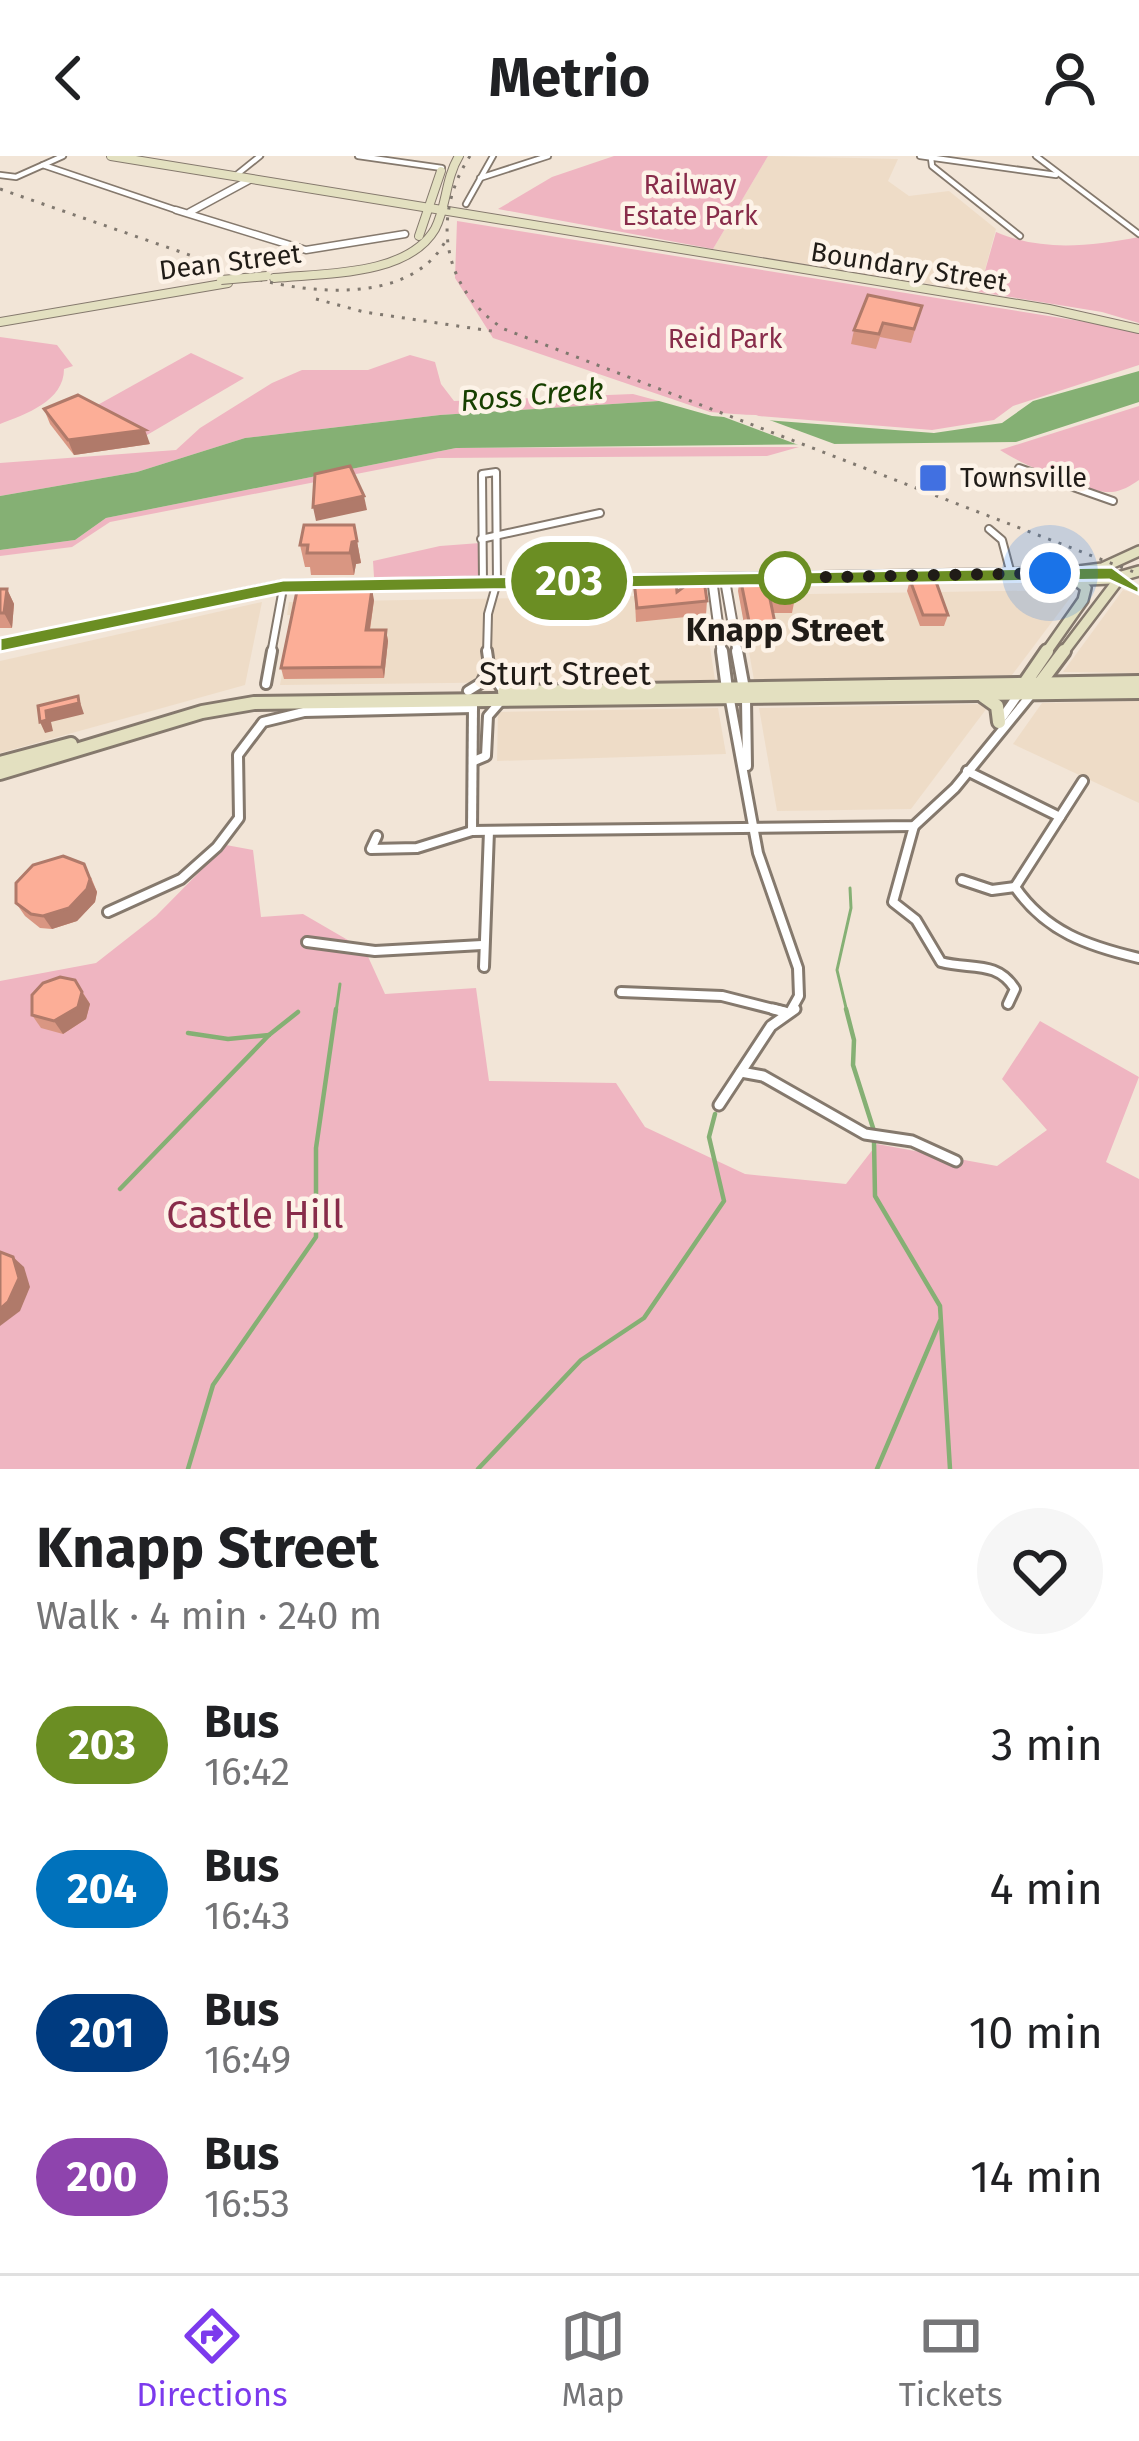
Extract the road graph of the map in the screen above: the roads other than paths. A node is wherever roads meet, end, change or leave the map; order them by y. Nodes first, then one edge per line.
1 (63, 156) edge
2 (112, 156) edge
3 (260, 156) edge
4 (358, 156) edge
5 (456, 156) edge
6 (493, 156) edge
7 (548, 156) edge
8 (920, 156) edge
9 (1036, 156) edge
10 (931, 158) edge
11 (43, 166) junction
12 (442, 169) junction
13 (0, 175) edge
14 (1056, 175) junction
15 (235, 176) junction
16 (480, 178) junction
17 (251, 179) junction
18 (310, 189) junction
19 (466, 204) dead end
20 (434, 208) junction
21 (176, 209) joint
22 (189, 212) junction
23 (504, 224) junction
24 (436, 226) junction
25 (1139, 233) edge
26 (405, 234) dead end
27 (1020, 236) dead end
28 (270, 277) junction
29 (1074, 314) junction
30 (3, 319) edge
31 (1139, 329) edge
32 (1019, 468) dead end
33 (1113, 501) dead end
34 (600, 513) dead end
35 (989, 529) dead end
36 (498, 536) junction
37 (481, 539) junction
38 (1139, 554) edge
39 (1139, 571) edge
40 (1050, 573) junction
41 (1011, 574) junction
42 (1076, 581) junction
43 (719, 582) junction
44 (1131, 582) edge
45 (490, 588) junction
46 (282, 593) junction
47 (229, 594) junction
48 (0, 649) edge
49 (1054, 663) junction
50 (724, 669) junction
51 (740, 669) junction
52 (488, 670) junction
53 (1139, 682) edge
54 (266, 684) dead end
55 (1072, 684) junction
56 (1028, 689) junction
57 (1139, 692) edge
58 (745, 694) junction
59 (729, 695) junction
60 (980, 695) junction
61 (503, 696) junction
62 (471, 703) junction
63 (488, 716) junction
64 (747, 721) junction
65 (734, 722) junction
66 (996, 728) junction
67 (473, 761) junction
68 (0, 763) edge
69 (967, 770) junction
70 (0, 773) edge
71 (746, 780) junction
72 (1082, 781) dead end
73 (1060, 817) junction
74 (914, 826) junction
75 (754, 828) junction
76 (472, 831) junction
77 (489, 831) junction
78 (377, 836) dead end
79 (962, 880) dead end
80 (1015, 886) junction
81 (108, 912) dead end
82 (307, 942) dead end
83 (482, 945) junction
84 (1139, 958) edge
85 (484, 967) dead end
86 (621, 992) dead end
87 (1008, 1004) dead end
88 (785, 1012) junction
89 (754, 1052) junction
90 (740, 1072) junction
91 (763, 1076) junction
92 (719, 1105) dead end
93 (956, 1161) dead end

1 - 11 street
2 - 15 main road, Boundary Street
3 - 15 street
4 - 12 street
5 - 12 main road
5 - 20 main road
6 - 16 street
7 - 16 street
8 - 10 street
9 - 14 street
10 - 14 street
10 - 27 street
11 - 13 street
11 - 21 street
12 - 20 main road
14 - 25 street
15 - 17 main road, Boundary Street
16 - 19 street
17 - 18 main road, Boundary Street
17 - 22 street
18 - 20 main road, Boundary Street
18 - 20 main road, Boundary Street
20 - 23 main road, Boundary Street
20 - 24 main road
20 - 28 main road, Dean Street
20 - 29 main road, Boundary Street
21 - 22 street
22 - 26 street
23 - 24 main road
23 - 29 main road, Boundary Street
24 - 28 main road, Dean Street
28 - 30 main road, Dean Street, bridge
29 - 31 main road, Boundary Street
32 - 33 street
34 - 36 street
35 - 41 street
36 - 37 street
36 - 37 street
36 - 45 street
37 - 45 street
38 - 40 main road
38 - 44 main road
39 - 44 main road
40 - 41 main road
40 - 44 main road
41 - 43 main road
42 - 43 main road
42 - 44 main road
42 - 56 main road
43 - 45 main road
43 - 50 street
43 - 51 street
44 - 49 main road
45 - 46 main road
45 - 47 main road
45 - 52 street
46 - 47 main road
46 - 48 main road
46 - 54 street
47 - 48 main road
49 - 55 main road
49 - 56 main road
50 - 51 street
50 - 59 street
51 - 58 street
52 - 61 street
52 - 62 street
53 - 55 main road, Sturt Street
55 - 56 main road, Sturt Street
56 - 57 main road, Sturt Street
56 - 58 main road, Sturt Street
56 - 60 main road, Sturt Street
56 - 66 street
58 - 59 main road, Sturt Street
58 - 60 main road, Sturt Street
58 - 64 street
59 - 61 main road, Sturt Street
59 - 65 street
60 - 66 main road
61 - 62 main road, Sturt Street
61 - 63 street
62 - 63 street
62 - 67 street
62 - 68 main road, Sturt Street
62 - 70 main road, Sturt Street
62 - 81 street
63 - 67 street
64 - 65 street
64 - 71 street
65 - 71 street
66 - 69 street
67 - 76 street
69 - 73 street
69 - 74 street
71 - 75 street
72 - 73 street
73 - 80 street
74 - 75 street
74 - 87 street
75 - 77 street
75 - 88 street
76 - 77 street
76 - 78 street
77 - 83 street
79 - 80 street
80 - 84 street
82 - 83 street
83 - 85 street
86 - 88 street
88 - 89 street
89 - 90 street
89 - 91 street
90 - 91 street
90 - 92 street
91 - 93 street

